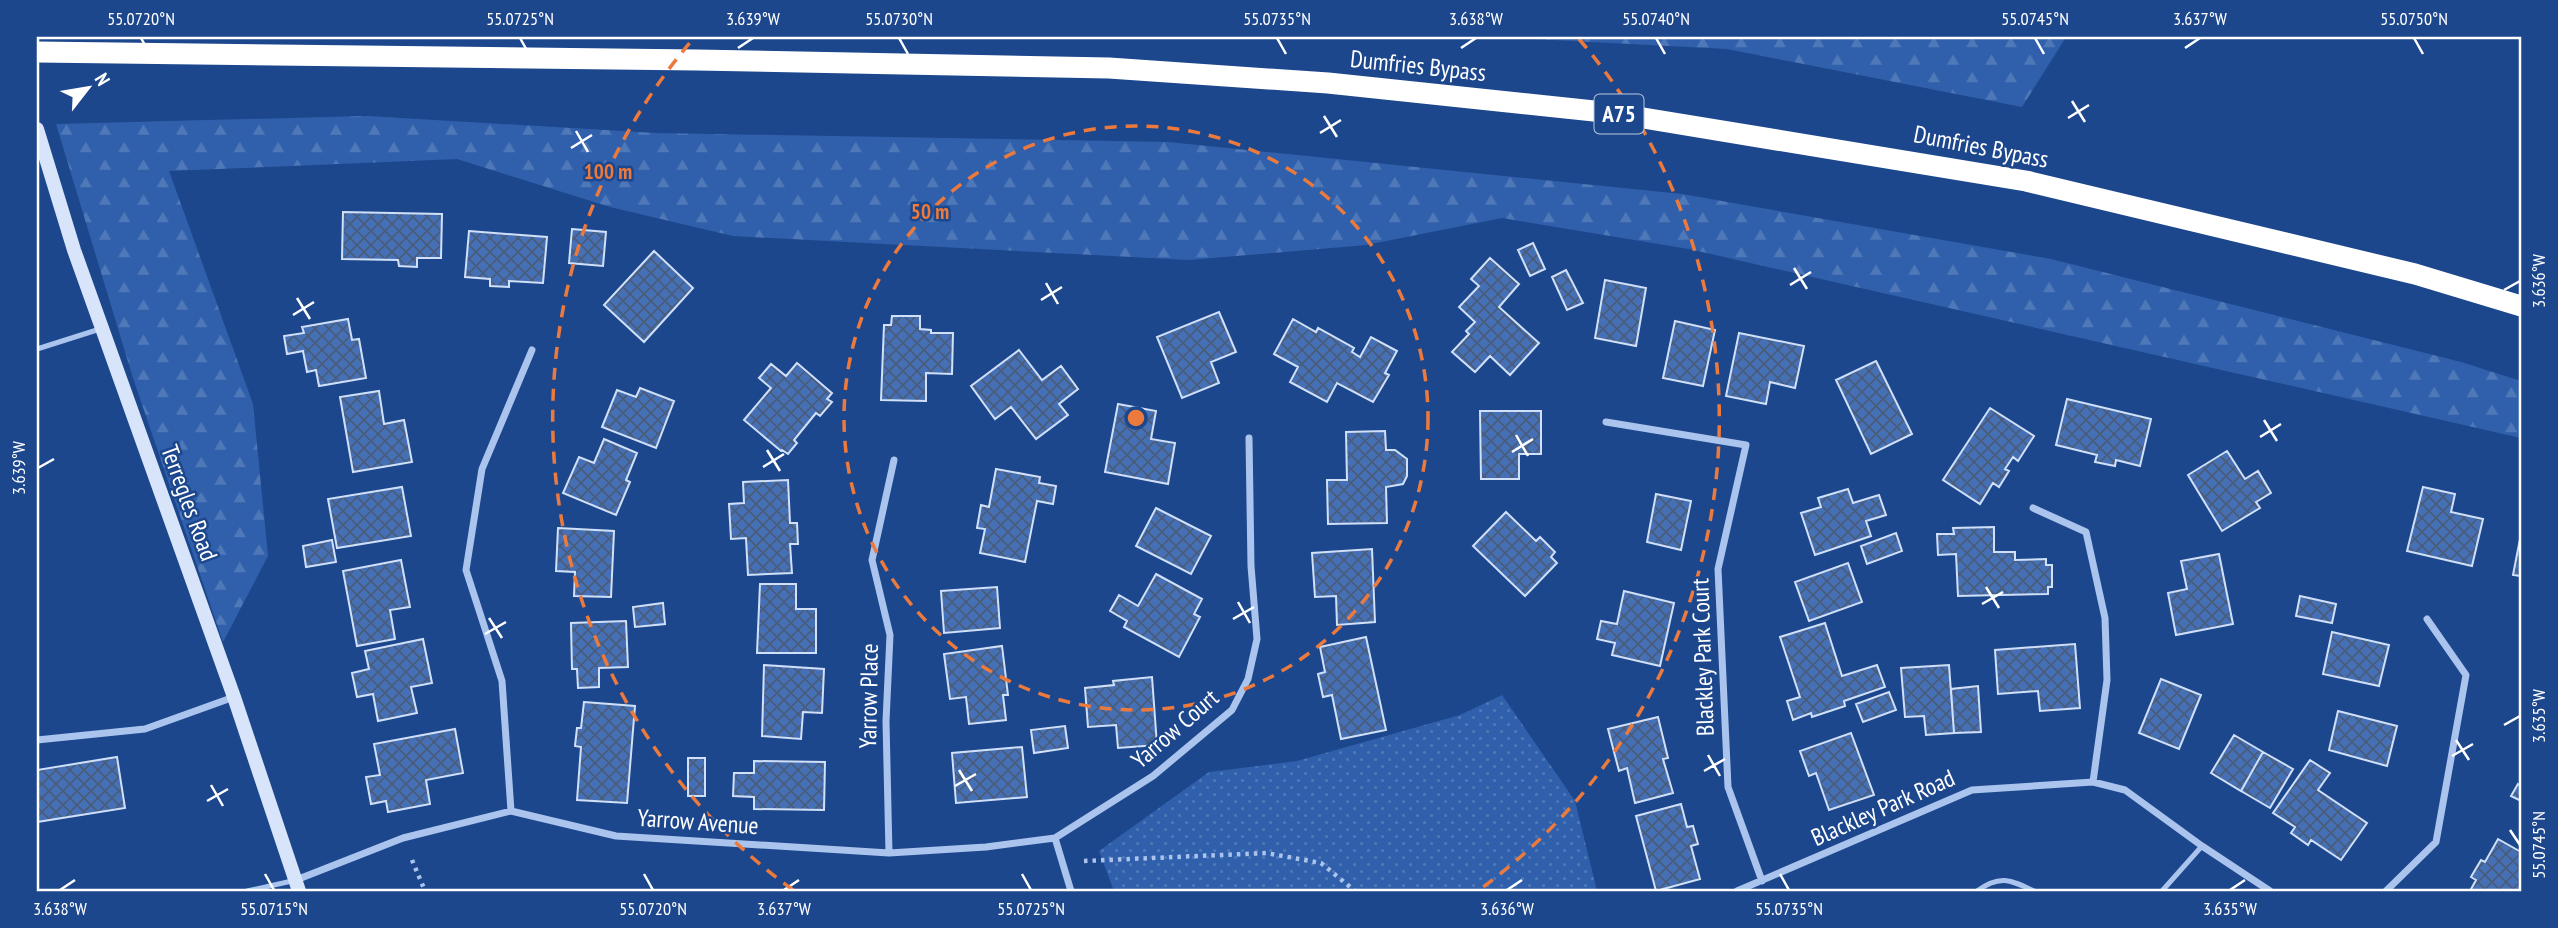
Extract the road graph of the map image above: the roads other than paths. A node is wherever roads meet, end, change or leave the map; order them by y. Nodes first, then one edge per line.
1 (37, 52) edge
2 (37, 129) edge
3 (2521, 306) edge
4 (103, 328) junction
5 (37, 349) edge
6 (532, 350) dead end
7 (1606, 422) dead end
8 (1249, 438) dead end
9 (894, 460) dead end
10 (2033, 508) dead end
11 (2427, 618) dead end
12 (234, 697) junction
13 (37, 740) edge
14 (2092, 782) junction
15 (511, 811) junction
16 (1055, 838) junction
17 (2202, 846) junction
18 (889, 853) junction
19 (1762, 881) junction
20 (298, 886) edge
21 (247, 891) edge
22 (1071, 891) edge
23 (1737, 891) edge
24 (1978, 891) edge
25 (2034, 891) edge
26 (2162, 891) edge
27 (2270, 891) edge
28 (2386, 891) edge

1 - 3 highway, Dumfries Bypass / A75
2 - 4 street, Terregles Road
4 - 5 lane
4 - 12 street, Terregles Road
6 - 15 street
7 - 19 street, Blackley Park Court
8 - 16 street, Yarrow Court
9 - 18 street, Yarrow Place
10 - 14 street
11 - 28 street
12 - 13 street
12 - 20 street, Terregles Road
14 - 17 street, Blackley Park Road
14 - 19 street, Blackley Park Road
15 - 18 street, Yarrow Avenue
15 - 20 street, Yarrow Avenue
16 - 18 street, Yarrow Avenue
16 - 22 street
17 - 26 lane
17 - 27 street, Blackley Park Road
19 - 23 street, Blackley Park Road
20 - 21 lane
24 - 25 lane

